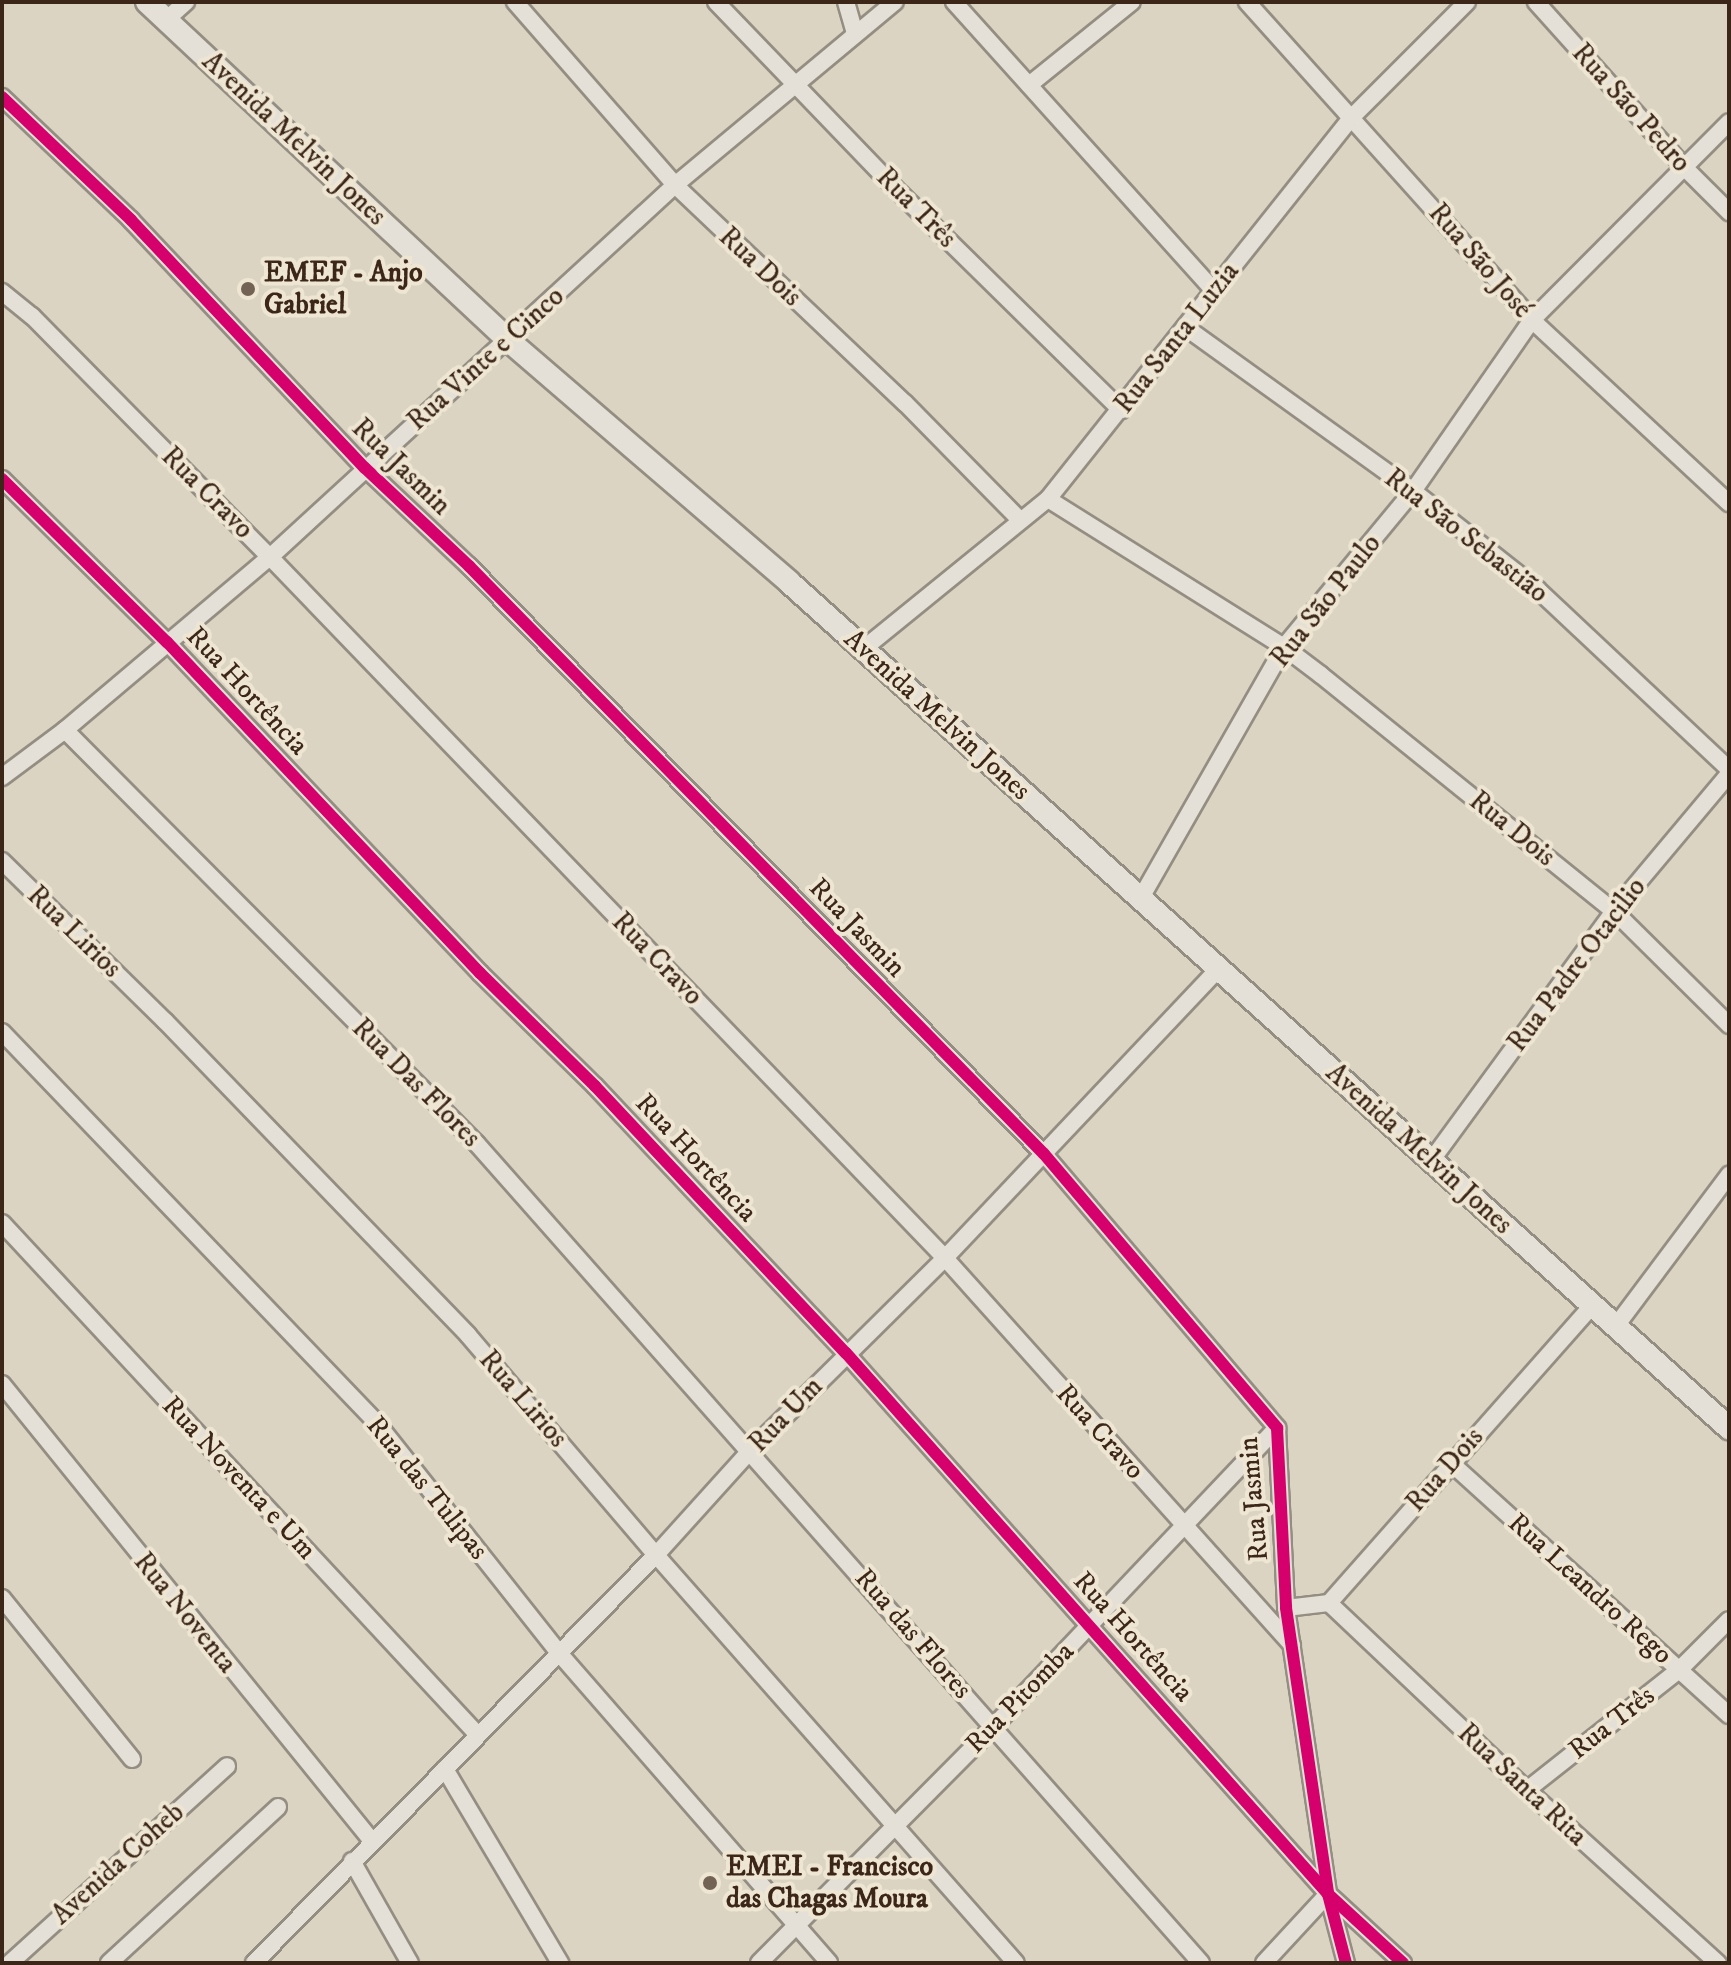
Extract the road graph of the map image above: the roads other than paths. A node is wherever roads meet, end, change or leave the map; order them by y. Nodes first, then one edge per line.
1 (147, 2) edge
2 (186, 2) edge
3 (515, 2) edge
4 (716, 2) edge
5 (846, 2) edge
6 (895, 2) edge
7 (954, 2) edge
8 (1132, 2) edge
9 (1247, 2) edge
10 (1467, 2) edge
11 (1536, 2) edge
12 (166, 20) junction
13 (855, 34) junction
14 (793, 85) junction
15 (1029, 85) junction
16 (2, 97) edge
17 (1353, 116) junction
18 (1729, 122) edge
19 (1684, 167) junction
20 (675, 185) junction
21 (1729, 212) edge
22 (1213, 290) junction
23 (2, 292) edge
24 (1532, 320) junction
25 (1185, 327) junction
26 (508, 340) junction
27 (1121, 410) junction
28 (365, 468) junction
29 (2, 479) edge
30 (1413, 491) junction
31 (1048, 499) junction
32 (1729, 503) edge
33 (1019, 519) junction
34 (270, 557) junction
35 (167, 642) junction
36 (1284, 647) junction
37 (862, 650) junction
38 (65, 730) junction
39 (1729, 771) edge
40 (2, 777) edge
41 (2, 861) edge
42 (1142, 896) junction
43 (1614, 911) junction
44 (1219, 968) junction
45 (1729, 1025) edge
46 (2, 1032) edge
47 (1044, 1154) junction
48 (1431, 1161) junction
49 (1729, 1175) edge
50 (2, 1223) edge
51 (945, 1258) junction
52 (1592, 1306) junction
53 (1616, 1326) junction
54 (846, 1353) junction
55 (2, 1384) edge
56 (1277, 1428) junction
57 (1729, 1428) edge
58 (751, 1450) junction
59 (1451, 1463) junction
60 (1186, 1528) junction
61 (656, 1555) junction
62 (2, 1598) edge
63 (1329, 1603) junction
64 (1286, 1608) junction
65 (1729, 1620) edge
66 (1090, 1625) junction
67 (1292, 1645) junction
68 (559, 1653) junction
69 (1680, 1669) junction
70 (1729, 1715) edge
71 (994, 1726) junction
72 (477, 1734) junction
73 (132, 1759) dead end
74 (227, 1766) dead end
75 (445, 1769) junction
76 (1527, 1790) junction
77 (278, 1807) dead end
78 (894, 1825) junction
79 (372, 1841) junction
80 (352, 1861) junction
81 (1328, 1894) junction
82 (796, 1925) junction
83 (260, 1961) edge
84 (10, 1963) edge
85 (109, 1963) edge
86 (410, 1963) edge
87 (560, 1963) edge
88 (759, 1963) edge
89 (829, 1963) edge
90 (1016, 1963) edge
91 (1201, 1963) edge
92 (1264, 1963) edge
93 (1346, 1963) edge
94 (1403, 1963) edge
95 (1718, 1963) edge

1 - 12 main road, Avenida Melvin Jones
2 - 12 street
3 - 20 street, Rua Dois
4 - 14 street, Rua Três
5 - 13 street
6 - 13 street, Rua Vinte e Cinco
7 - 15 street
8 - 15 street
9 - 17 street, Rua São José
10 - 17 street, Rua Santa Luzia
11 - 19 street, Rua São Pedro
12 - 26 main road, Avenida Melvin Jones
13 - 14 street, Rua Vinte e Cinco
14 - 20 street, Rua Vinte e Cinco
14 - 27 street, Rua Três
15 - 22 street
16 - 28 street, Rua Jasmin
17 - 22 street, Rua Santa Luzia
17 - 24 street, Rua São José
18 - 19 street, Rua São Paulo
19 - 21 street, Rua São Pedro
19 - 24 street, Rua São Paulo
20 - 26 street, Rua Vinte e Cinco
20 - 33 street, Rua Dois
22 - 25 street, Rua Santa Luzia
23 - 34 street, Rua Cravo
24 - 30 street, Rua São Paulo
24 - 32 street, Rua São José
25 - 27 street, Rua Santa Luzia
25 - 30 street, Rua São Sebastião
26 - 28 street, Rua Vinte e Cinco
26 - 37 main road, Avenida Melvin Jones
27 - 31 street, Rua Santa Luzia
28 - 34 street, Rua Vinte e Cinco
28 - 47 street, Rua Jasmin
29 - 35 street, Rua Hortência
30 - 36 street, Rua São Paulo
30 - 39 street, Rua São Sebastião
31 - 33 street, Rua Santa Luzia
31 - 36 street, Rua Dois
33 - 37 street, Rua Santa Luzia
34 - 35 street, Rua Vinte e Cinco
34 - 51 street, Rua Cravo
35 - 38 street, Rua Vinte e Cinco
35 - 54 street, Rua Hortência
36 - 42 street, Rua São Paulo
36 - 43 street, Rua Dois
37 - 42 main road, Avenida Melvin Jones
38 - 40 street, Rua Vinte e Cinco
38 - 58 street, Rua Das Flores
39 - 43 street, Rua Padre Otacilio
41 - 61 street, Rua Lirios
42 - 44 main road, Avenida Melvin Jones
43 - 45 street, Rua Dois
43 - 48 street, Rua Padre Otacilio
44 - 47 street, Rua Um
44 - 48 main road, Avenida Melvin Jones
46 - 68 street, Rua das Tulipas
47 - 51 street, Rua Um
47 - 56 street, Rua Jasmin
48 - 52 main road, Avenida Melvin Jones
49 - 53 street
50 - 72 street, Rua Noventa e Um
51 - 54 street, Rua Um
51 - 60 street, Rua Cravo
52 - 53 main road, Avenida Melvin Jones
52 - 59 street, Rua Dois
53 - 57 main road, Avenida Melvin Jones
54 - 58 street, Rua Um
54 - 66 street, Rua Hortência
55 - 79 street, Rua Noventa
56 - 60 street, Rua Pitomba
56 - 64 street, Rua Jasmin
58 - 61 street, Rua Um
58 - 71 street, Rua das Flores
59 - 63 street, Rua Dois
59 - 69 street, Rua Leandro Rego
60 - 66 street, Rua Pitomba
60 - 67 street, Rua Cravo
61 - 68 street, Rua Um
61 - 78 street, Rua Lirios
62 - 73 street
63 - 64 street
63 - 76 street, Rua Santa Rita
64 - 67 street, Rua Jasmin
65 - 69 street, Rua Três
66 - 71 street, Rua Pitomba
66 - 81 street, Rua Hortência
67 - 81 street, Rua Jasmin
68 - 72 street, Rua Um
68 - 82 street, Rua das Tulipas
69 - 70 street, Rua Leandro Rego
69 - 76 street, Rua Três
71 - 78 street, Rua Pitomba
71 - 91 street, Rua das Flores
72 - 75 street, Rua Um
74 - 84 street, Avenida Coheb
75 - 79 street, Rua Um
75 - 87 street
76 - 95 street, Rua Santa Rita
77 - 85 street
78 - 82 street, Rua Pitomba
78 - 90 street, Rua Lirios
79 - 80 street, Rua Um
80 - 83 street, Rua Um
80 - 86 street
81 - 92 street
81 - 93 street, Rua Jasmin
81 - 94 street, Rua Hortência
82 - 88 street, Rua Pitomba
82 - 89 street, Rua das Tulipas

